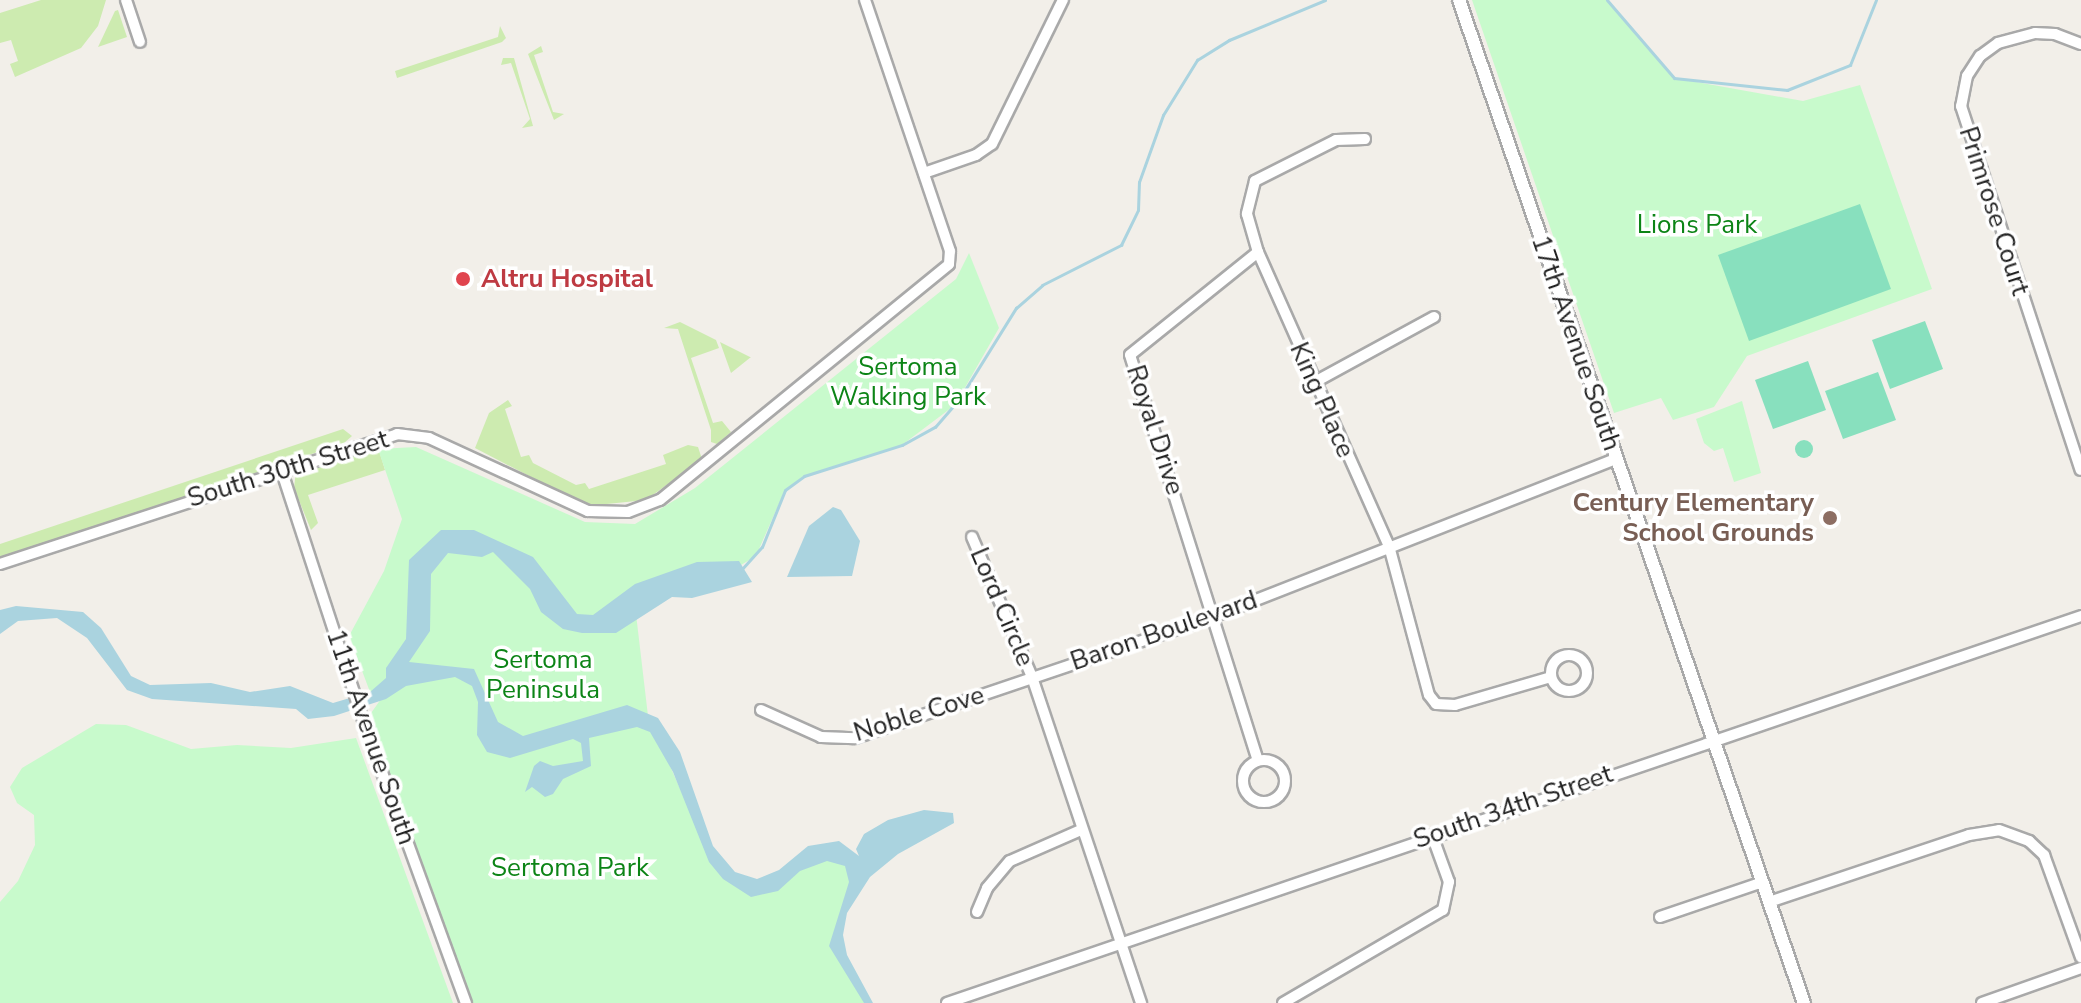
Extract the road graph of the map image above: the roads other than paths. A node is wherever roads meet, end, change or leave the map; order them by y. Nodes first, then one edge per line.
1 (126, 0) edge
2 (865, 0) edge
3 (1063, 0) edge
4 (1459, 0) edge
5 (140, 42) dead end
6 (2081, 44) edge
7 (1365, 139) dead end
8 (924, 173) junction
9 (1258, 252) junction
10 (1434, 317) dead end
11 (1313, 383) junction
12 (1615, 459) junction
13 (281, 469) junction
14 (2081, 470) edge
15 (972, 537) dead end
16 (1389, 546) junction
17 (0, 564) edge
18 (1215, 616) junction
19 (2081, 616) edge
20 (1032, 677) junction
21 (1551, 677) dead end
22 (761, 710) dead end
23 (1714, 740) junction
24 (1258, 760) junction
25 (1081, 830) junction
26 (1432, 835) junction
27 (1763, 882) junction
28 (1769, 902) junction
29 (977, 912) dead end
30 (1660, 917) dead end
31 (1119, 941) junction
32 (2081, 957) edge
33 (2081, 968) edge
34 (466, 1003) edge
35 (947, 1003) edge
36 (1141, 1003) edge
37 (1283, 1003) edge
38 (1804, 1003) edge
39 (1982, 1003) edge

1 - 5 street
2 - 8 street
3 - 8 street
4 - 12 street, 17th Avenue South
6 - 14 street, Primrose Court
7 - 9 street, King Place
8 - 13 street, South 30th Street
9 - 11 street, King Place
9 - 18 street, Royal Drive
10 - 11 street
11 - 16 street, King Place
12 - 16 street, Baron Boulevard
12 - 23 street, 17th Avenue South
13 - 17 street, South 30th Street
13 - 34 street, 11th Avenue South
15 - 20 street, Lord Circle
16 - 18 street, Baron Boulevard
16 - 21 street, King Place
18 - 20 street, Baron Boulevard
18 - 24 street
19 - 23 street, South 34th Street
20 - 22 street, Noble Cove
20 - 25 street
23 - 26 street, South 34th Street
23 - 27 street, 17th Avenue South
24 - 24 street
25 - 29 street
25 - 31 street
26 - 31 street, South 34th Street
26 - 37 street
27 - 28 street, 17th Avenue South
27 - 30 street
28 - 32 street
28 - 38 street, 17th Avenue South
31 - 35 street, South 34th Street
31 - 36 street
33 - 39 street

